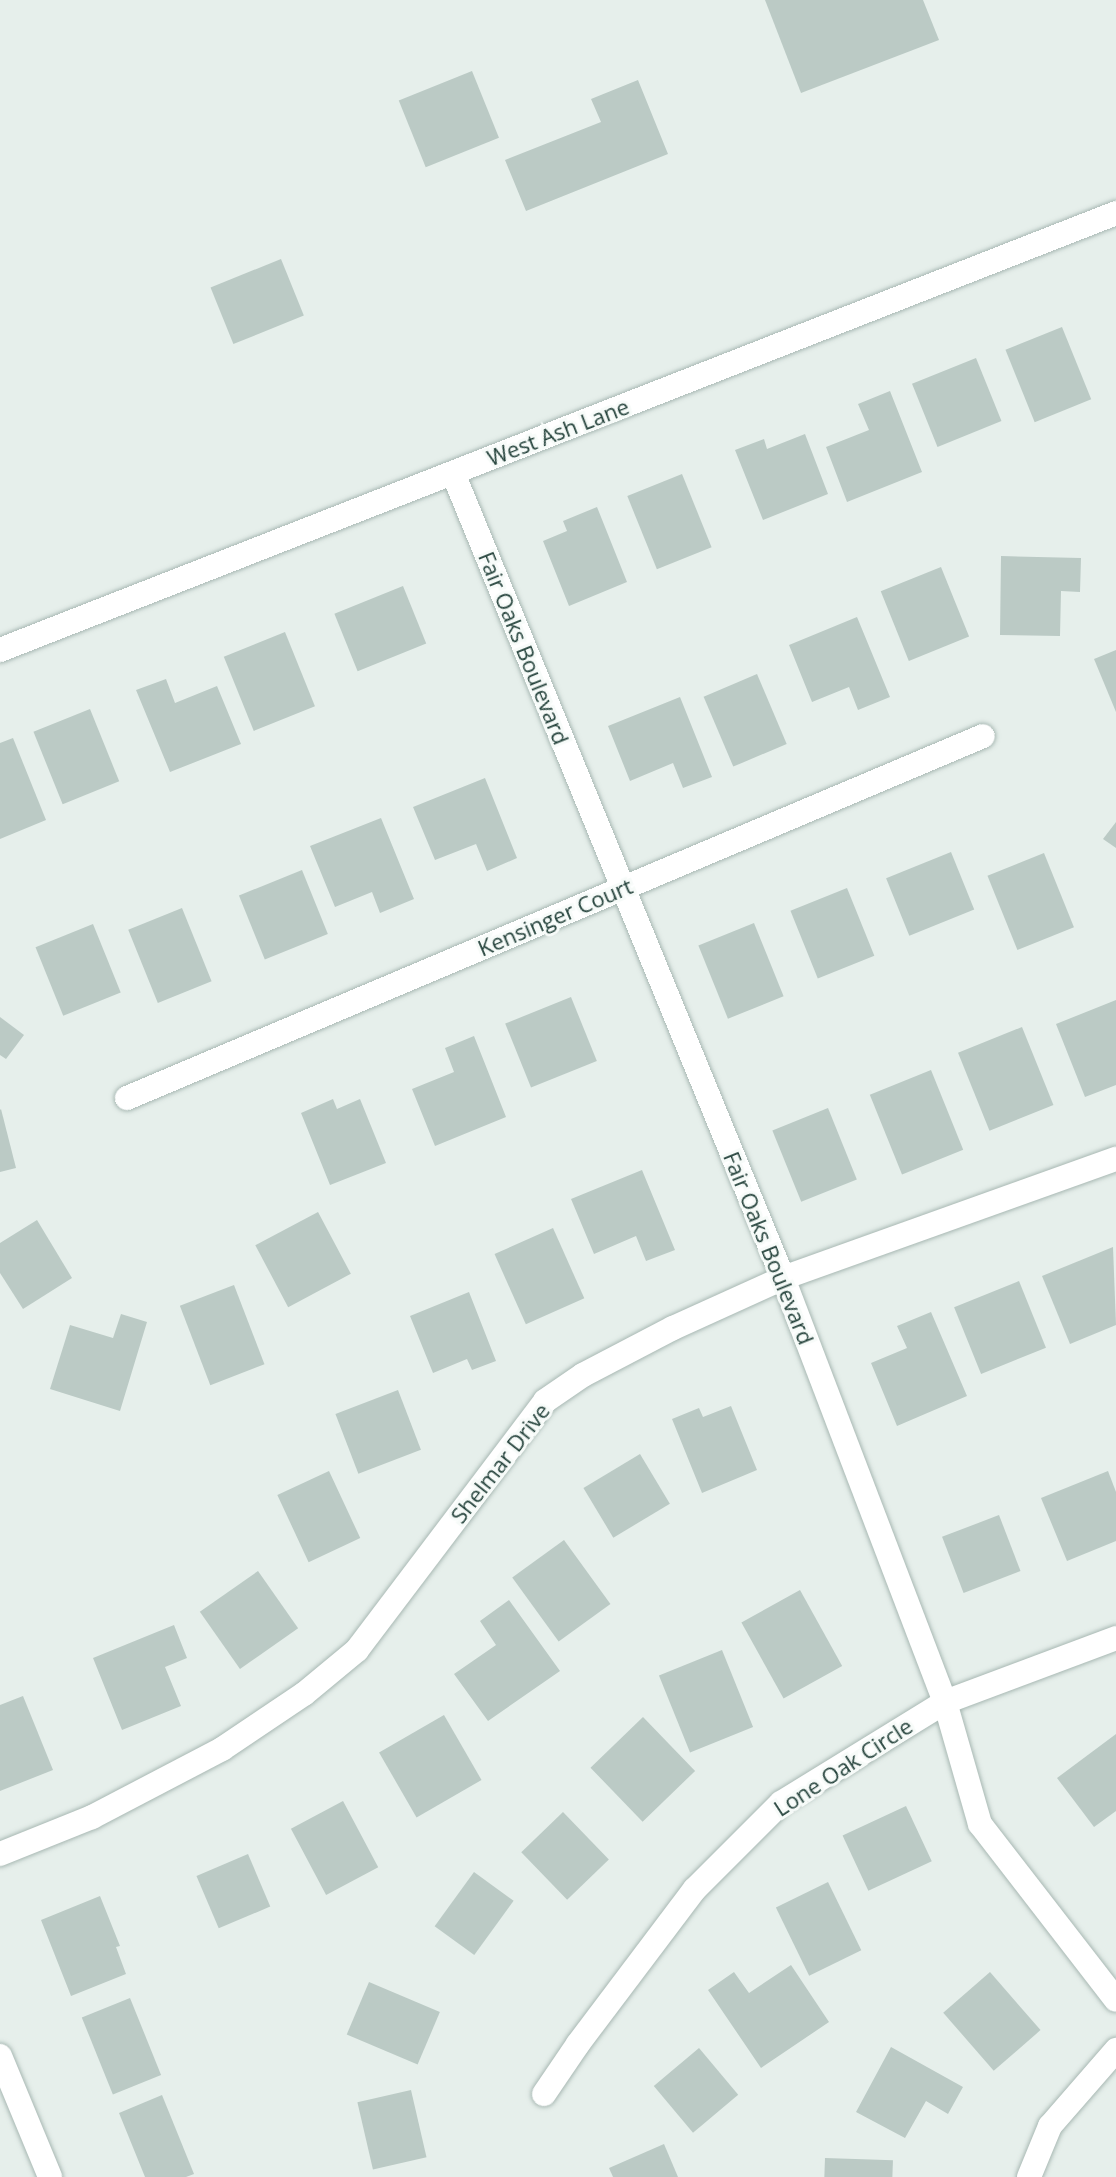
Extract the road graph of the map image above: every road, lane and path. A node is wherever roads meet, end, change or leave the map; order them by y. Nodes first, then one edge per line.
1 (1116, 213) edge
2 (453, 473) junction
3 (0, 650) edge
4 (983, 736) dead end
5 (621, 889) junction
6 (127, 1098) dead end
7 (1116, 1159) edge
8 (783, 1278) junction
9 (1116, 1638) edge
10 (945, 1702) junction
11 (0, 1854) edge
12 (1116, 2000) edge
13 (1116, 2050) edge
14 (0, 2056) edge
15 (544, 2094) dead end
16 (50, 2177) edge
17 (1029, 2177) edge

1 - 2 street, West Ash Lane
2 - 3 street, West Ash Lane
2 - 5 street, Fair Oaks Boulevard
4 - 5 street, Kensinger Court
5 - 6 street, Kensinger Court
5 - 8 street, Fair Oaks Boulevard
7 - 8 street, Shelmar Drive
8 - 10 street, Fair Oaks Boulevard
8 - 11 street, Shelmar Drive
9 - 10 street, Lone Oak Circle
10 - 12 street, Fair Oaks Boulevard
10 - 15 street, Lone Oak Circle
13 - 17 street
14 - 16 street

